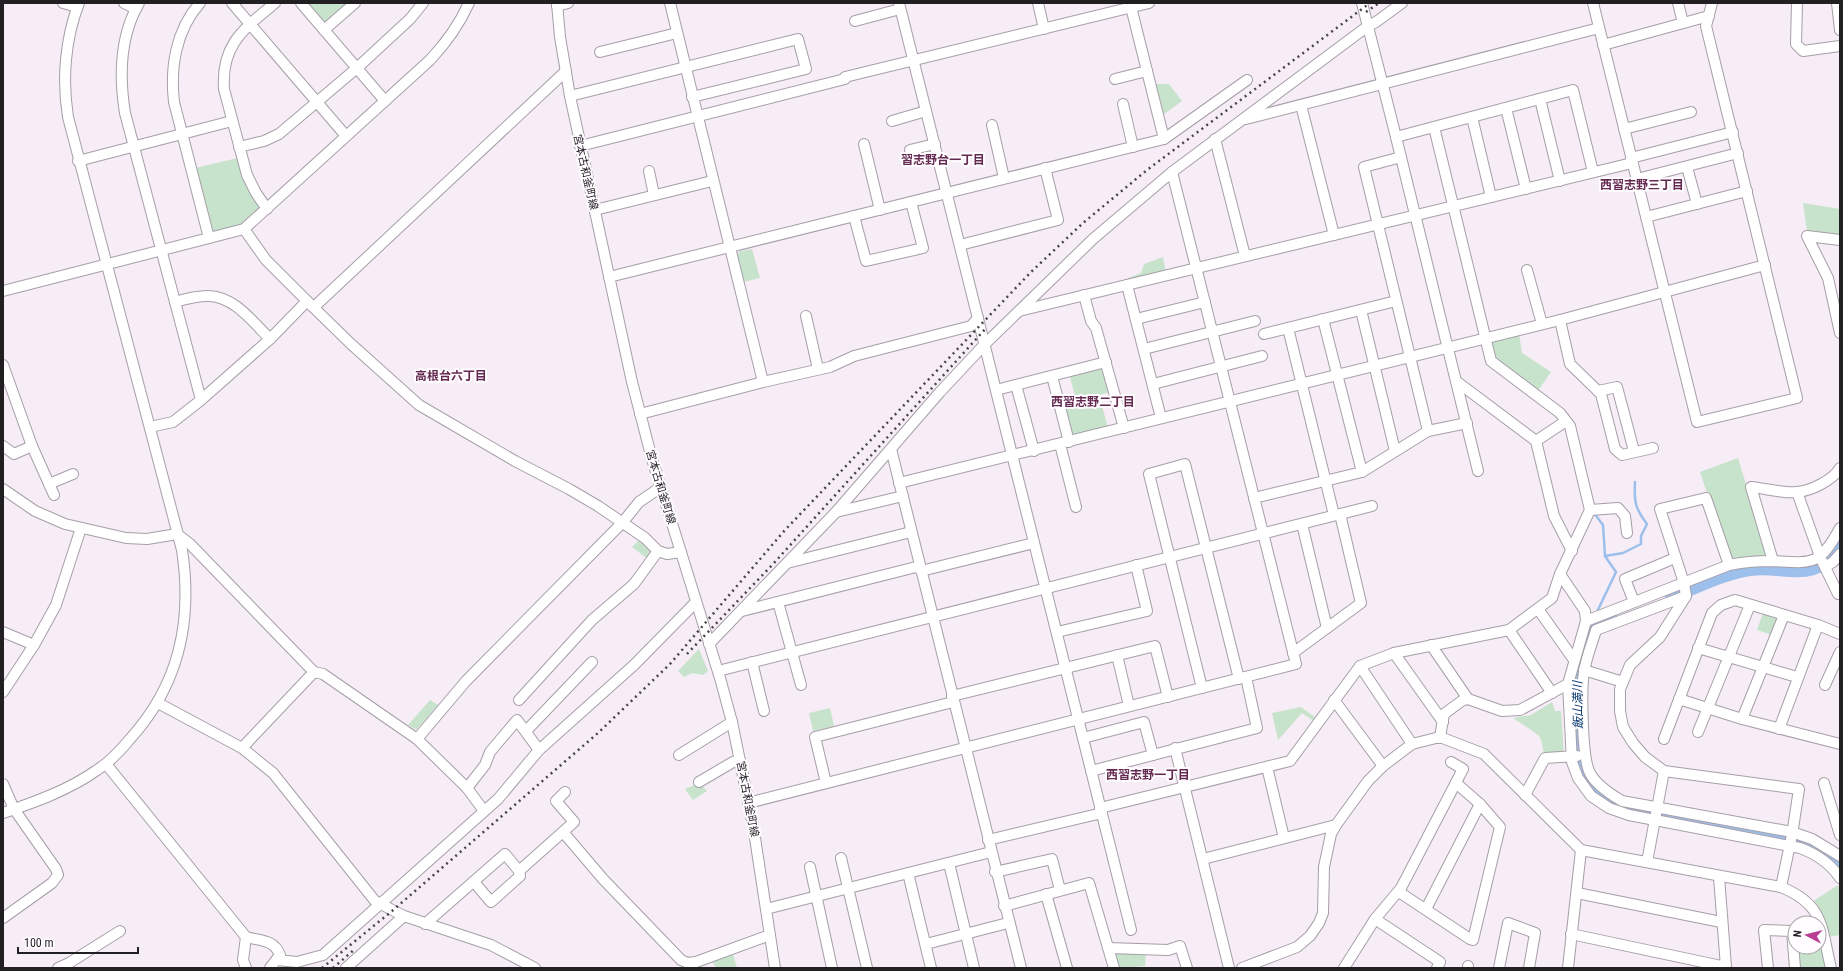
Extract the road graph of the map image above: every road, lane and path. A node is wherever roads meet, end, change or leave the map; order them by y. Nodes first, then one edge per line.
1 (62, 3) edge
2 (124, 3) edge
3 (200, 3) edge
4 (232, 3) edge
5 (275, 3) edge
6 (301, 3) edge
7 (355, 3) edge
8 (423, 3) edge
9 (469, 3) edge
10 (568, 3) edge
11 (670, 3) edge
12 (1038, 3) edge
13 (1149, 3) edge
14 (1362, 3) edge
15 (1402, 3) edge
16 (1593, 3) edge
17 (1678, 3) edge
18 (1712, 3) edge
19 (1797, 3) edge
20 (1837, 3) edge
21 (557, 4) edge
22 (78, 5) edge
23 (1131, 5) edge
24 (138, 6) edge
25 (900, 6) edge
26 (1709, 16) junction
27 (855, 21) dead end
28 (1683, 23) junction
29 (250, 24) junction
30 (1368, 26) junction
31 (1599, 28) junction
32 (1044, 29) junction
33 (324, 30) junction
34 (1840, 30) edge
35 (676, 33) junction
36 (1603, 45) junction
37 (1840, 46) edge
38 (600, 52) dead end
39 (914, 60) junction
40 (685, 67) junction
41 (357, 68) junction
42 (566, 71) junction
43 (1147, 71) junction
44 (1115, 79) dead end
45 (1247, 80) dead end
46 (1382, 83) junction
47 (570, 96) junction
48 (692, 97) junction
49 (1540, 99) junction
50 (385, 101) junction
51 (317, 103) junction
52 (1124, 104) dead end
53 (1301, 105) junction
54 (1506, 108) junction
55 (926, 112) junction
56 (1691, 112) dead end
57 (1472, 116) junction
58 (697, 117) junction
59 (1242, 120) junction
60 (232, 121) junction
61 (892, 121) dead end
62 (992, 125) dead end
63 (1434, 126) junction
64 (1624, 129) junction
65 (1733, 132) junction
66 (182, 134) junction
67 (346, 136) junction
68 (1396, 137) junction
69 (1164, 139) junction
70 (1215, 139) junction
71 (864, 144) dead end
72 (935, 144) junction
73 (580, 146) junction
74 (134, 147) junction
75 (239, 147) junction
76 (1133, 147) junction
77 (910, 150) dead end
78 (1738, 154) junction
79 (1401, 157) junction
80 (1632, 160) junction
81 (78, 161) junction
82 (1687, 166) junction
83 (1045, 168) junction
84 (649, 171) dead end
85 (1172, 172) junction
86 (1593, 172) junction
87 (1004, 178) junction
88 (1560, 180) junction
89 (1637, 180) junction
90 (712, 181) junction
91 (1526, 189) junction
92 (1747, 191) junction
93 (947, 192) junction
94 (654, 195) junction
95 (1491, 197) junction
96 (911, 202) junction
97 (1697, 204) junction
98 (1453, 206) junction
99 (267, 209) junction
100 (595, 210) junction
101 (880, 210) junction
102 (1415, 215) junction
103 (854, 216) junction
104 (1646, 217) junction
105 (1378, 224) junction
106 (244, 229) junction
107 (1334, 235) junction
108 (209, 238) junction
109 (1840, 240) edge
110 (960, 245) junction
111 (729, 247) junction
112 (161, 251) junction
113 (1245, 256) junction
114 (106, 265) junction
115 (1765, 265) junction
116 (1197, 268) junction
117 (1527, 270) dead end
118 (609, 278) junction
119 (1127, 285) junction
120 (3, 291) edge
121 (1665, 292) junction
122 (1084, 295) junction
123 (1396, 301) junction
124 (174, 302) junction
125 (1205, 302) junction
126 (309, 304) junction
127 (1361, 310) junction
128 (1019, 311) junction
129 (806, 316) dead end
130 (978, 318) junction
131 (1839, 318) edge
132 (1136, 319) junction
133 (1322, 319) junction
134 (1560, 320) junction
135 (1255, 321) dead end
136 (1542, 324) junction
137 (1288, 328) junction
138 (1213, 331) junction
139 (1840, 333) edge
140 (1264, 334) dead end
141 (1485, 337) junction
142 (270, 339) junction
143 (985, 344) junction
144 (1447, 346) junction
145 (1144, 349) junction
146 (1262, 356) dead end
147 (1411, 356) junction
148 (1106, 362) junction
149 (3, 365) edge
150 (1374, 365) junction
151 (1221, 366) junction
152 (818, 370) junction
153 (1336, 374) junction
154 (1052, 376) junction
155 (1456, 381) junction
156 (763, 382) junction
157 (1302, 382) junction
158 (1153, 384) junction
159 (1016, 385) junction
160 (996, 390) junction
161 (1598, 391) junction
162 (201, 400) junction
163 (1230, 401) junction
164 (640, 414) junction
165 (1161, 418) junction
166 (1467, 422) junction
167 (1566, 422) junction
168 (150, 427) junction
169 (1124, 428) junction
170 (1428, 431) junction
171 (1536, 441) junction
172 (1064, 443) junction
173 (3, 446) edge
174 (32, 446) junction
175 (1653, 448) dead end
176 (891, 449) junction
177 (1034, 451) junction
178 (1395, 451) junction
179 (1634, 451) junction
180 (1013, 456) junction
181 (1840, 468) edge
182 (1478, 471) dead end
183 (1362, 472) junction
184 (73, 474) dead end
185 (1326, 480) junction
186 (899, 483) junction
187 (49, 484) junction
188 (661, 487) junction
189 (3, 489) edge
190 (1797, 492) junction
191 (54, 495) dead end
192 (902, 496) junction
193 (1254, 498) junction
194 (1372, 506) dead end
195 (1076, 507) dead end
196 (1590, 510) junction
197 (836, 512) junction
198 (1337, 515) junction
199 (623, 522) junction
200 (1302, 524) junction
201 (81, 528) junction
202 (1840, 528) edge
203 (911, 532) junction
204 (1263, 533) junction
205 (1626, 533) dead end
206 (177, 534) junction
207 (1034, 543) junction
208 (1206, 548) junction
209 (658, 551) junction
210 (1572, 551) junction
211 (681, 552) junction
212 (1840, 554) edge
213 (1170, 557) junction
214 (1675, 558) junction
215 (1773, 561) junction
216 (1822, 561) junction
217 (787, 563) junction
218 (1136, 565) junction
219 (1728, 565) junction
220 (920, 569) junction
221 (1560, 574) junction
222 (1046, 588) junction
223 (1685, 590) junction
224 (1840, 594) edge
225 (696, 602) junction
226 (778, 602) junction
227 (1634, 602) junction
228 (1750, 605) junction
229 (1538, 609) junction
230 (742, 611) junction
231 (1784, 615) junction
232 (932, 617) junction
233 (1586, 621) junction
234 (1818, 625) junction
235 (1327, 628) junction
236 (1508, 630) junction
237 (3, 632) edge
238 (1057, 632) junction
239 (1840, 634) edge
240 (710, 644) junction
241 (34, 645) junction
242 (1431, 645) junction
243 (1698, 648) junction
244 (792, 652) junction
245 (1840, 652) edge
246 (1294, 653) junction
247 (1394, 653) junction
248 (1117, 655) junction
249 (1728, 656) junction
250 (1574, 660) junction
251 (592, 662) dead end
252 (752, 662) junction
253 (1360, 666) junction
254 (1764, 667) junction
255 (1066, 669) junction
256 (1584, 670) junction
257 (718, 671) junction
258 (314, 672) junction
259 (1797, 677) junction
260 (1242, 678) junction
261 (1622, 682) junction
262 (1568, 684) junction
263 (1825, 684) dead end
264 (801, 685) dead end
265 (1202, 688) junction
266 (3, 692) edge
267 (1552, 694) junction
268 (1168, 697) junction
269 (953, 699) junction
270 (1468, 699) junction
271 (1679, 699) junction
272 (519, 700) dead end
273 (1334, 700) junction
274 (158, 703) junction
275 (1129, 706) junction
276 (1708, 709) junction
277 (764, 711) dead end
278 (1078, 719) junction
279 (1742, 719) junction
280 (732, 722) junction
281 (1443, 722) junction
282 (1779, 729) junction
283 (526, 731) junction
284 (1698, 732) dead end
285 (1440, 737) junction
286 (1083, 738) junction
287 (417, 739) junction
288 (1664, 739) dead end
289 (1412, 744) junction
290 (1840, 744) edge
291 (242, 748) junction
292 (965, 748) junction
293 (1175, 748) junction
294 (539, 750) junction
295 (1153, 755) junction
296 (679, 756) dead end
297 (1578, 756) junction
298 (740, 760) junction
299 (1451, 762) dead end
300 (106, 764) junction
301 (1383, 766) junction
302 (1267, 767) junction
303 (1091, 771) junction
304 (1664, 771) junction
305 (699, 782) dead end
306 (826, 783) junction
307 (1456, 783) junction
308 (1824, 783) dead end
309 (3, 784) edge
310 (1185, 786) junction
311 (467, 788) junction
312 (565, 792) dead end
313 (1525, 795) junction
314 (748, 802) junction
315 (1480, 804) junction
316 (14, 809) junction
317 (1101, 810) junction
318 (484, 811) junction
319 (3, 813) edge
320 (1657, 813) junction
321 (1336, 825) junction
322 (563, 832) junction
323 (1840, 835) edge
324 (1284, 838) junction
325 (1791, 839) junction
326 (988, 840) junction
327 (1581, 850) junction
328 (991, 852) junction
329 (1840, 856) edge
330 (841, 858) dead end
331 (1203, 858) junction
332 (1647, 862) junction
333 (949, 863) junction
334 (810, 867) dead end
335 (519, 871) junction
336 (996, 872) junction
337 (908, 873) junction
338 (1719, 876) junction
339 (1840, 878) edge
340 (474, 882) junction
341 (848, 888) junction
342 (1781, 888) junction
343 (1060, 890) junction
344 (1399, 892) junction
345 (1577, 892) junction
346 (1046, 894) junction
347 (816, 896) junction
348 (379, 904) junction
349 (1004, 906) junction
350 (769, 908) junction
351 (1426, 909) junction
352 (404, 916) junction
353 (3, 918) edge
354 (1375, 919) junction
355 (1721, 922) junction
356 (426, 924) junction
357 (1008, 924) junction
358 (1131, 930) dead end
359 (120, 931) dead end
360 (966, 934) junction
361 (1571, 934) junction
362 (770, 935) junction
363 (250, 938) junction
364 (926, 944) junction
365 (1108, 948) junction
366 (276, 961) edge
367 (683, 964) edge
368 (72, 966) edge
369 (1346, 967) edge
370 (58, 968) edge
371 (246, 968) edge
372 (346, 968) edge
373 (535, 968) edge
374 (775, 968) edge
375 (832, 968) edge
376 (867, 968) edge
377 (932, 968) edge
378 (974, 968) edge
379 (1021, 968) edge
380 (1067, 968) edge
381 (1114, 968) edge
382 (1187, 968) edge
383 (1229, 968) edge
384 (1242, 968) edge
385 (1437, 968) edge
386 (1499, 968) edge
387 (1529, 968) edge
388 (1568, 968) edge
389 (1768, 968) edge
390 (1795, 968) edge
391 (1831, 968) edge

1 - 22 street
2 - 24 street
3 - 66 street
4 - 29 street
5 - 29 street
6 - 33 street
7 - 33 street
8 - 41 street
9 - 50 street
10 - 21 street
11 - 35 street
12 - 32 street
13 - 23 street
14 - 30 street
15 - 30 street
16 - 31 street
17 - 28 street
18 - 26 street
19 - 37 street
20 - 34 street
21 - 42 street, 宮本古和釜町線
22 - 81 street
23 - 32 street
23 - 43 street
24 - 74 street
25 - 27 street
25 - 39 street
26 - 28 street
26 - 65 street
28 - 36 street
29 - 51 street
29 - 60 street
30 - 46 street
30 - 59 street
31 - 36 street
31 - 46 street
32 - 39 street
33 - 41 street
35 - 38 street
35 - 40 street
36 - 64 street
39 - 55 street
39 - 58 street
40 - 47 street
40 - 48 street
40 - 48 street
41 - 50 street
41 - 51 street
42 - 47 street, 宮本古和釜町線
42 - 126 street
43 - 44 street
43 - 69 street
45 - 69 street
46 - 53 street
46 - 68 street
47 - 73 street, 宮本古和釜町線
48 - 58 street
49 - 54 street
49 - 86 street
49 - 88 street
50 - 67 street
51 - 67 street
51 - 75 street
52 - 76 street
53 - 59 street
53 - 107 street
54 - 57 street
54 - 91 street
55 - 61 street
55 - 72 street
56 - 64 street
57 - 63 street
57 - 95 street
58 - 73 street
58 - 90 street
59 - 70 street
60 - 66 street
60 - 75 street
62 - 87 street
63 - 68 street
63 - 98 street
64 - 80 street
65 - 78 street
65 - 80 street
66 - 74 street
66 - 108 street
67 - 99 street
68 - 79 street
69 - 76 street
70 - 85 street
70 - 113 street
71 - 101 street
72 - 77 street
72 - 93 street
73 - 100 street, 宮本古和釜町線
74 - 81 street
74 - 112 street
75 - 99 street
76 - 83 street
78 - 82 street
78 - 92 street
79 - 102 street
79 - 105 street
80 - 86 street
80 - 89 street
81 - 114 street
82 - 89 street
82 - 97 street
83 - 87 street
83 - 110 street
84 - 94 street
85 - 116 street
85 - 128 street
86 - 88 street
87 - 93 street
88 - 91 street
89 - 104 street
90 - 94 street
90 - 111 street
91 - 95 street
92 - 97 street
92 - 115 street
93 - 96 street
93 - 110 street
94 - 100 street
95 - 98 street
96 - 101 street
96 - 103 street
97 - 104 street
98 - 102 street
98 - 141 street
99 - 106 street
100 - 118 street, 宮本古和釜町線
101 - 103 street
102 - 105 street
102 - 144 street
103 - 111 street
104 - 121 street
105 - 107 street
105 - 123 street
106 - 108 street
106 - 126 street
107 - 113 street
108 - 112 street
109 - 131 street
110 - 130 street
111 - 118 street
111 - 156 street
112 - 114 street
112 - 124 street
113 - 116 street
114 - 120 street
114 - 168 street
115 - 121 street
115 - 121 street
116 - 119 street
116 - 125 street
117 - 136 street
118 - 164 street, 宮本古和釜町線
119 - 122 street
119 - 132 street
121 - 134 street
122 - 128 street
122 - 148 street
123 - 127 street
123 - 147 street
124 - 142 street
124 - 162 street
125 - 132 street
125 - 138 street
126 - 142 street
126 - 199 street
127 - 133 street
127 - 150 street
128 - 143 street
129 - 152 street
130 - 143 street
130 - 152 street
131 - 139 street
132 - 145 street
133 - 137 street
133 - 153 street
134 - 136 street
134 - 161 street
135 - 138 street
136 - 141 street
137 - 140 street
137 - 157 street
138 - 145 street
138 - 151 street
141 - 144 street
141 - 167 street
142 - 162 street
143 - 160 street
143 - 176 street
144 - 147 street
144 - 155 street
145 - 158 street
146 - 151 street
147 - 150 street
147 - 170 street
148 - 154 street
148 - 169 street
149 - 174 street
150 - 153 street
150 - 178 street
151 - 158 street
151 - 163 street
152 - 156 street
153 - 157 street
153 - 183 street
154 - 159 street
154 - 172 street
155 - 166 street
155 - 171 street
156 - 164 street
157 - 163 street
157 - 185 street
158 - 165 street
159 - 160 street
159 - 177 street
160 - 180 street
161 - 179 street
161 - 179 street
162 - 168 street
163 - 165 street
163 - 193 street
164 - 188 street, 宮本古和釜町線
165 - 169 street
166 - 170 street
166 - 182 street
167 - 171 street
167 - 196 street
168 - 206 street
169 - 172 street
170 - 178 street
171 - 210 street
172 - 177 street
172 - 195 street
173 - 174 street
174 - 187 street
175 - 179 street
176 - 186 street
176 - 197 street
177 - 180 street
178 - 183 street
180 - 186 street
180 - 207 street
181 - 190 street
183 - 185 street
184 - 187 street
185 - 193 street
185 - 198 street
186 - 192 street
187 - 191 street
188 - 199 street
188 - 211 street, 宮本古和釜町線
189 - 201 street
190 - 215 street
190 - 216 street
192 - 197 street
192 - 203 street
193 - 204 street
194 - 198 street
196 - 205 street
196 - 210 street
197 - 217 street
198 - 200 street
198 - 235 street
199 - 209 street
199 - 287 street
200 - 204 street
200 - 235 street
201 - 206 street
201 - 241 street
202 - 216 street
203 - 217 street
203 - 220 street
204 - 208 street
204 - 246 street
206 - 258 street
206 - 274 street
207 - 220 street
207 - 222 street
208 - 213 street
208 - 213 street
208 - 260 street
209 - 211 street
209 - 272 street
210 - 221 street
211 - 225 street, 宮本古和釜町線
212 - 216 street
213 - 218 street
213 - 265 street
214 - 219 street
214 - 223 street
214 - 227 street
215 - 216 street
215 - 219 street
216 - 224 street
217 - 230 street
218 - 222 street
218 - 238 street
219 - 223 street
220 - 226 street
220 - 232 street
221 - 229 street
221 - 233 street
222 - 232 street
222 - 238 street
223 - 227 street
223 - 256 street
223 - 261 street
225 - 240 street, 宮本古和釜町線
225 - 294 street
226 - 230 street
226 - 244 street
227 - 233 street
228 - 231 street
228 - 243 street
228 - 249 street
229 - 236 street
229 - 250 street
230 - 240 street
231 - 234 street
231 - 254 street
232 - 244 street
232 - 269 street
233 - 250 street
234 - 239 street
234 - 259 street
235 - 246 street
236 - 242 street
236 - 267 street
237 - 241 street
238 - 255 street
240 - 257 street, 宮本古和釜町線
241 - 266 street
242 - 247 street
242 - 270 street
243 - 249 street
243 - 271 street
244 - 252 street
244 - 264 street
245 - 263 street
246 - 260 street
247 - 253 street
247 - 281 street
248 - 255 street
248 - 268 street
248 - 275 street
249 - 254 street
249 - 276 street
250 - 262 street
251 - 283 street
252 - 257 street
252 - 277 street
253 - 273 street
253 - 289 street
254 - 259 street
254 - 279 street
255 - 269 street
255 - 278 street
256 - 261 street
256 - 297 street
257 - 280 street, 宮本古和釜町線
258 - 287 street
258 - 291 street
259 - 282 street
260 - 265 street
260 - 293 street
261 - 304 street
262 - 267 street
262 - 297 street
265 - 268 street
267 - 270 street
268 - 275 street
269 - 292 street
269 - 306 street
270 - 281 street
271 - 276 street
271 - 288 street
273 - 301 street
273 - 302 street
274 - 291 street
274 - 300 street
275 - 278 street
276 - 279 street
276 - 284 street
278 - 286 street
278 - 292 street
279 - 282 street
280 - 296 street
280 - 298 street, 宮本古和釜町線
281 - 285 street
282 - 290 street
283 - 294 street
283 - 311 street
285 - 289 street
285 - 313 street
286 - 295 street
286 - 303 street
287 - 311 street
289 - 301 street
291 - 348 street
292 - 306 street
292 - 326 street
293 - 295 street
293 - 310 street
294 - 318 street
295 - 303 street
297 - 313 street
297 - 320 street
297 - 320 street
298 - 305 street
298 - 314 street, 宮本古和釜町線
299 - 307 street
300 - 316 street
300 - 363 street
301 - 321 street
302 - 310 street
302 - 324 street
303 - 317 street
304 - 320 street
304 - 325 street
306 - 314 street
307 - 315 street
307 - 344 street
308 - 323 street
309 - 316 street
310 - 317 street
310 - 331 street
311 - 318 street
312 - 322 street
313 - 327 street
314 - 350 street, 宮本古和釜町線
315 - 351 street
315 - 351 street
316 - 319 street
316 - 353 street
317 - 326 street
317 - 358 street
318 - 348 street
320 - 325 street
320 - 332 street
321 - 324 street
321 - 384 street
322 - 335 street
322 - 367 street
324 - 331 street
325 - 329 street
325 - 339 street
325 - 342 street
326 - 328 street
327 - 332 street
327 - 345 street
328 - 333 street
328 - 336 street
330 - 341 street
331 - 383 street
332 - 338 street
333 - 337 street
333 - 360 street
334 - 347 street
335 - 340 street
335 - 340 street
336 - 343 street
336 - 349 street
337 - 341 street
337 - 364 street
338 - 342 street
338 - 355 street
340 - 356 street
341 - 347 street
341 - 376 street
342 - 391 street
343 - 346 street
343 - 365 street
344 - 351 street
344 - 354 street
345 - 355 street
345 - 361 street
346 - 349 street
346 - 380 street
347 - 350 street
347 - 375 street
348 - 352 street
348 - 366 street
349 - 357 street
350 - 362 street, 宮本古和釜町線
352 - 356 street
352 - 372 street
354 - 369 street
354 - 385 street
355 - 361 street
356 - 373 street
357 - 360 street
357 - 379 street
359 - 368 street
360 - 364 street
360 - 378 street
361 - 388 street
362 - 367 street
362 - 374 street, 宮本古和釜町線
363 - 366 street
363 - 371 street
364 - 377 street
365 - 381 street
365 - 382 street
368 - 370 street
386 - 387 street
389 - 390 street

